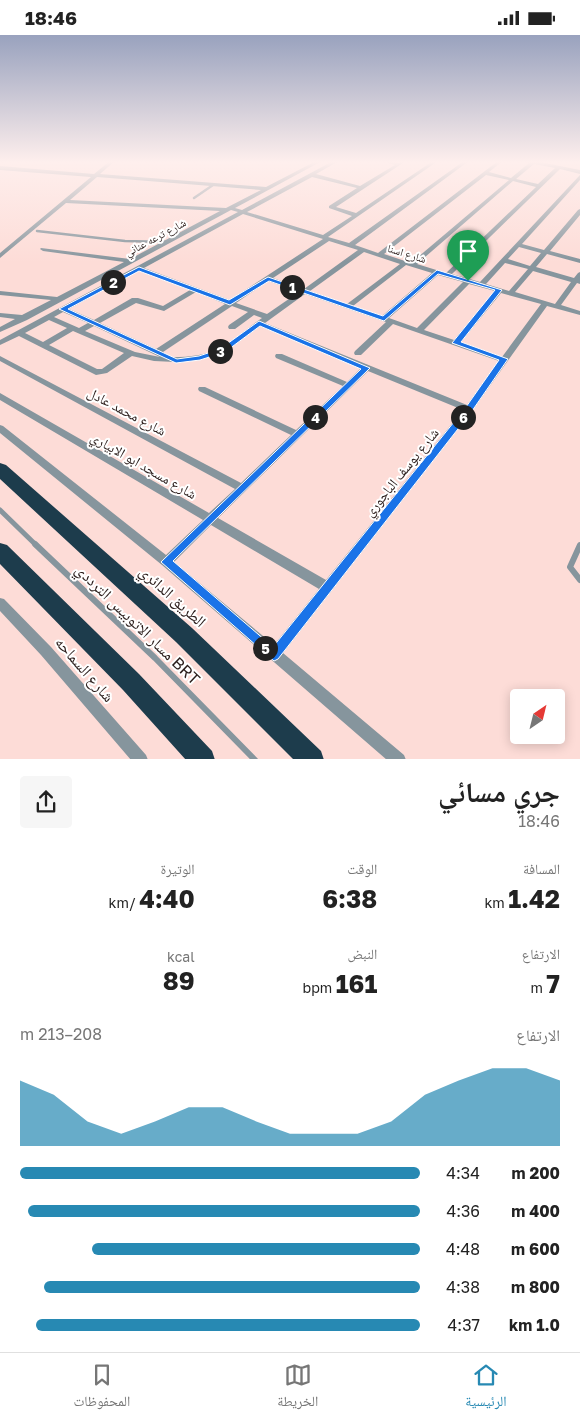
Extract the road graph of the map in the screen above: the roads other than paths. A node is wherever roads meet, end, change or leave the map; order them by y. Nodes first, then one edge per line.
1 (73, 195) edge
2 (199, 195) edge
3 (256, 195) edge
4 (275, 195) edge
5 (351, 195) edge
6 (386, 195) edge
7 (421, 195) edge
8 (457, 195) edge
9 (494, 195) edge
10 (531, 195) edge
11 (564, 195) edge
12 (194, 198) dead end
13 (65, 201) junction
14 (228, 210) junction
15 (580, 211) edge
16 (242, 212) junction
17 (356, 215) junction
18 (37, 231) dead end
19 (326, 238) junction
20 (167, 242) junction
21 (518, 245) junction
22 (350, 246) junction
23 (43, 249) dead end
24 (363, 250) junction
25 (546, 252) junction
26 (379, 255) junction
27 (0, 256) edge
28 (503, 260) junction
29 (130, 261) junction
30 (580, 261) edge
31 (409, 264) junction
32 (139, 268) junction
33 (532, 268) junction
34 (437, 272) junction
35 (447, 275) junction
36 (268, 279) junction
37 (579, 279) edge
38 (468, 281) junction
39 (481, 285) junction
40 (195, 290) junction
41 (499, 290) junction
42 (304, 291) junction
43 (0, 293) edge
44 (512, 293) junction
45 (58, 299) junction
46 (230, 303) junction
47 (545, 303) junction
48 (348, 306) junction
49 (557, 306) junction
50 (63, 309) junction
51 (253, 312) junction
52 (580, 313) edge
53 (0, 315) edge
54 (49, 317) junction
55 (267, 317) junction
56 (24, 318) junction
57 (388, 320) junction
58 (94, 323) junction
59 (259, 323) junction
60 (232, 327) dead end
61 (77, 329) junction
62 (0, 330) edge
63 (419, 331) junction
64 (20, 333) junction
65 (115, 333) junction
66 (102, 341) junction
67 (0, 343) edge
68 (456, 343) junction
69 (43, 345) junction
70 (157, 352) junction
71 (358, 353) dead end
72 (130, 354) junction
73 (279, 356) dead end
74 (0, 358) edge
75 (504, 359) junction
76 (176, 361) junction
77 (366, 368) junction
78 (348, 385) junction
79 (202, 389) dead end
80 (0, 396) edge
81 (469, 409) junction
82 (0, 428) edge
83 (297, 435) junction
84 (0, 469) edge
85 (242, 488) junction
86 (0, 511) edge
87 (210, 519) junction
88 (580, 545) edge
89 (0, 551) edge
90 (166, 562) junction
91 (580, 580) edge
92 (327, 587) junction
93 (0, 603) edge
94 (274, 655) junction
95 (141, 759) edge
96 (203, 759) edge
97 (254, 759) edge
98 (312, 759) edge
99 (399, 759) edge

1 - 13 street
2 - 12 lane
3 - 14 street, شارع ترعه عناني
4 - 16 street, شارع ترعه عناني
5 - 17 street
6 - 17 street
7 - 22 street
8 - 26 street
9 - 31 street
10 - 35 street
11 - 21 street
13 - 14 street, شارع اسنا
13 - 27 street
14 - 16 street, شارع اسنا
14 - 20 street, شارع ترعه عناني
15 - 25 street
16 - 19 street, شارع اسنا
16 - 32 street, شارع ترعه عناني
17 - 19 street
18 - 20 lane
19 - 22 street, شارع اسنا
19 - 36 street
20 - 29 street, شارع ترعه عناني
21 - 25 street
21 - 28 street
22 - 24 street, شارع اسنا
23 - 29 street
24 - 26 street, شارع اسنا
24 - 42 street
25 - 30 street
25 - 33 street
26 - 31 street, شارع اسنا
28 - 33 street
28 - 39 street
29 - 45 street, شارع ترعه عناني
31 - 34 street, شارع اسنا
31 - 48 street
32 - 40 street
32 - 50 street, شارع ترعه عناني
33 - 37 street
33 - 44 street
34 - 35 street, شارع اسنا
34 - 57 street
35 - 38 street, شارع اسنا
36 - 42 street
36 - 46 street
37 - 49 street
38 - 39 street, شارع اسنا
38 - 63 street
39 - 41 street, شارع اسنا
40 - 46 street
40 - 58 street
41 - 44 street, شارع اسنا
41 - 68 street
42 - 48 street
42 - 55 street
43 - 45 street
44 - 47 street, شارع اسنا
45 - 56 street, شارع ترعه عناني
46 - 51 street
46 - 70 street
47 - 49 street, شارع اسنا
47 - 75 street, شارع يوسف الباجوري
48 - 57 street
49 - 52 street, شارع اسنا
50 - 54 street, شارع ترعه عناني
50 - 58 street
51 - 55 street
51 - 60 street
53 - 56 street
54 - 61 street
54 - 64 street, شارع ترعه عناني
55 - 59 street
56 - 62 street, شارع ترعه عناني
57 - 63 street
57 - 71 street
58 - 61 street
58 - 65 street
59 - 76 street
59 - 77 street
61 - 66 street
61 - 69 street
63 - 68 street
64 - 67 street, شارع ترعه عناني
64 - 69 street
65 - 66 street
65 - 70 street
66 - 72 street
68 - 75 street
69 - 72 street
70 - 76 street
72 - 76 street
73 - 78 street
74 - 85 street, شارع محمد عادل
75 - 81 street, شارع يوسف الباجوري
77 - 78 street
77 - 81 street
78 - 83 street
79 - 83 street
80 - 87 street, شارع مسجد ابو الابياري
81 - 92 street, شارع يوسف الباجوري
82 - 90 street
83 - 85 street
84 - 98 highway, الطريق الدائري
85 - 87 street
86 - 97 lane, مسار الاتوبيس الترددي BRT
87 - 90 street
87 - 92 street, شارع مسجد ابو الابياري
88 - 91 lane
89 - 96 highway
90 - 94 street
92 - 94 street, شارع يوسف الباجوري
93 - 95 street, شارع السماحه
94 - 99 street

